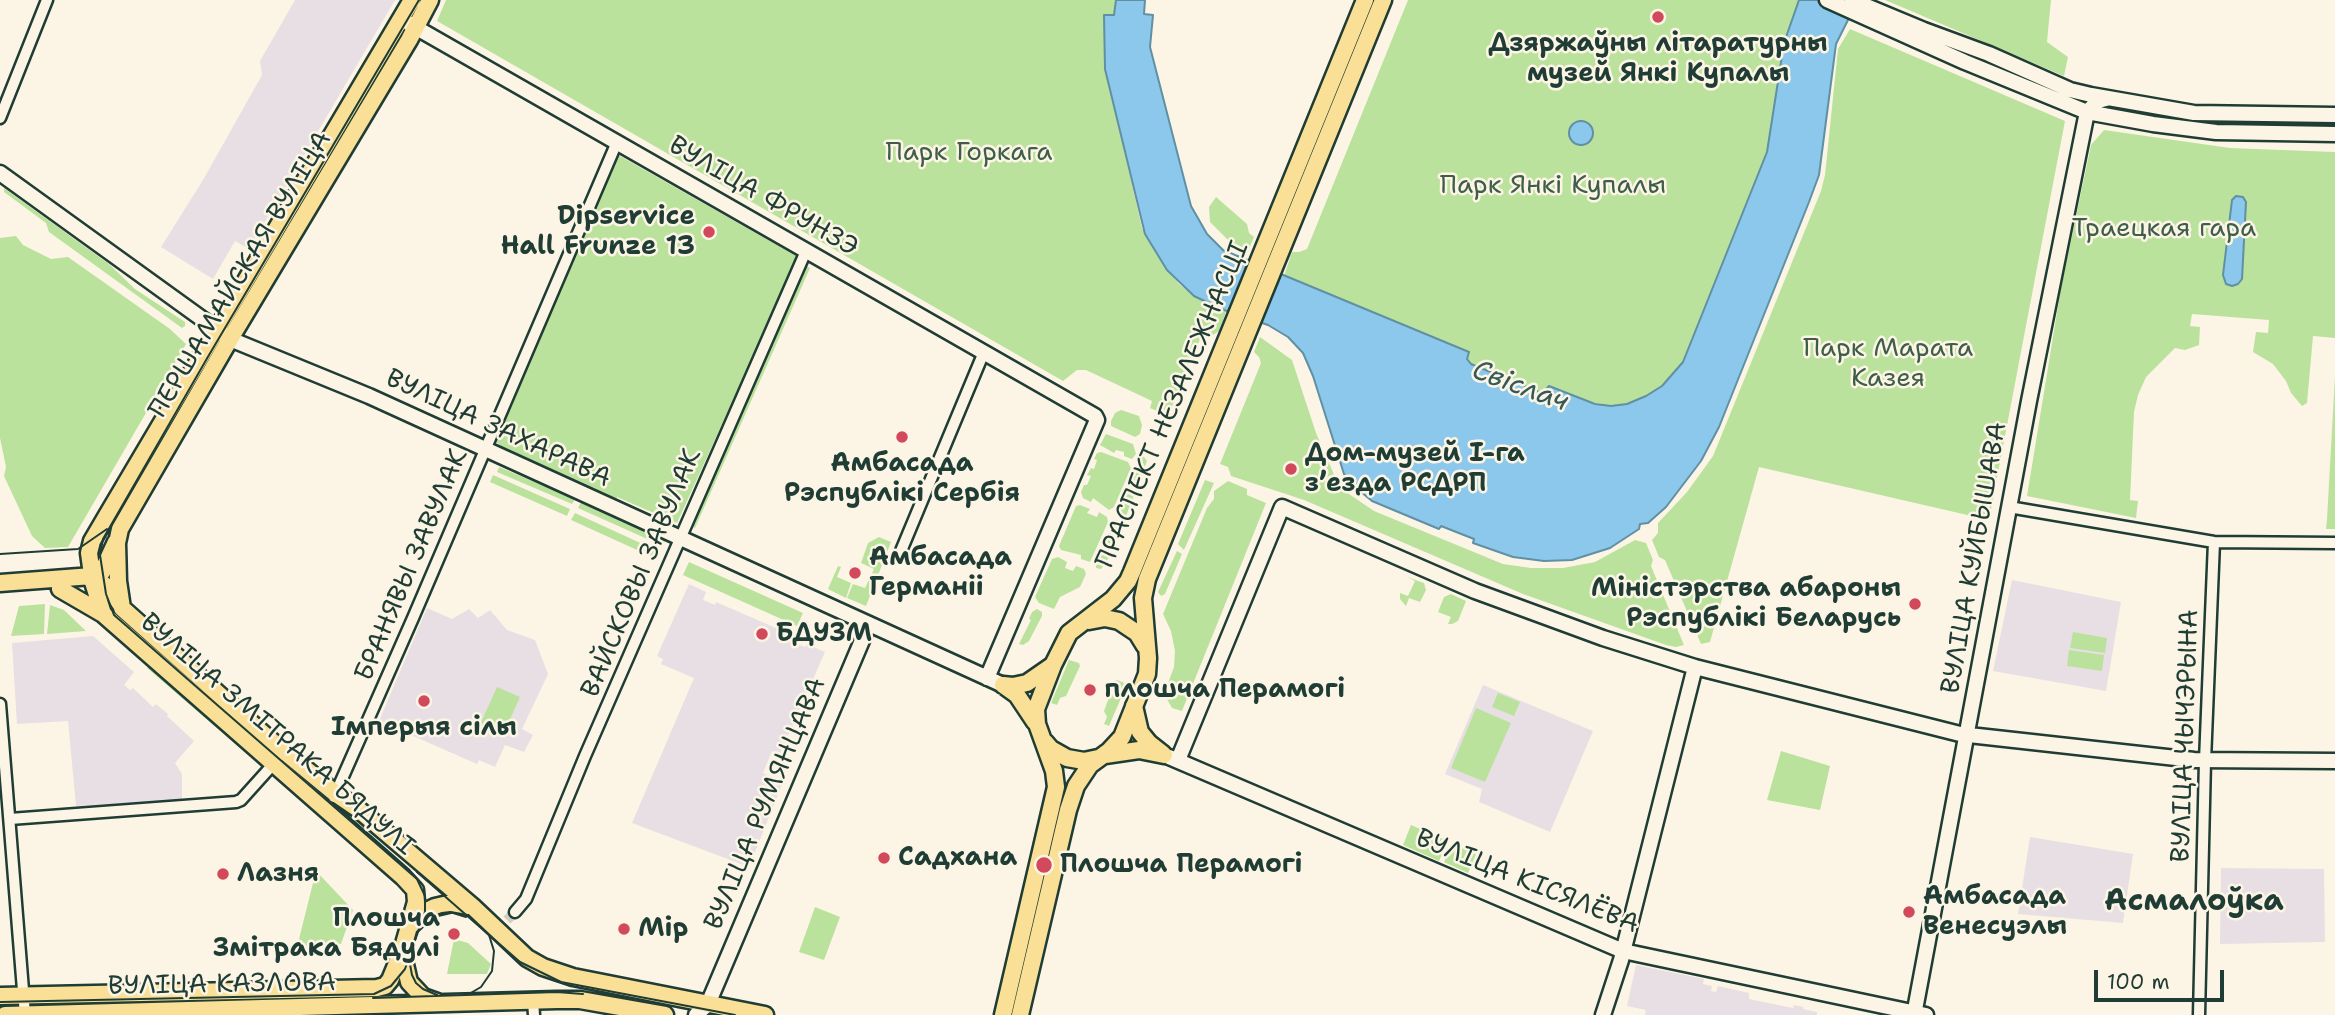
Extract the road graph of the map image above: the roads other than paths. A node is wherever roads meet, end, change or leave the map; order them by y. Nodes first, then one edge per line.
1 (47, 0) edge
2 (412, 0) edge
3 (430, 0) edge
4 (1365, 0) edge
5 (1383, 0) edge
6 (1827, 0) edge
7 (1855, 5) edge
8 (409, 23) junction
9 (2068, 97) junction
10 (2106, 99) junction
11 (2087, 112) junction
12 (2237, 114) junction
13 (2104, 115) junction
14 (2335, 115) edge
15 (0, 118) edge
16 (2084, 129) junction
17 (2216, 132) junction
18 (2335, 134) edge
19 (617, 142) junction
20 (0, 173) edge
21 (806, 251) junction
22 (1270, 254) junction
23 (215, 330) junction
24 (1237, 336) junction
25 (230, 340) junction
26 (984, 352) junction
27 (485, 450) junction
28 (2009, 507) junction
29 (118, 538) junction
30 (680, 539) junction
31 (92, 541) junction
32 (2214, 542) junction
33 (2335, 543) edge
34 (901, 551) dead end
35 (94, 579) junction
36 (118, 581) joint
37 (0, 583) edge
38 (57, 584) junction
39 (0, 592) edge
40 (122, 605) junction
41 (103, 614) junction
42 (1083, 623) junction
43 (869, 624) junction
44 (1147, 652) junction
45 (1053, 665) junction
46 (1695, 667) junction
47 (987, 678) junction
48 (1003, 685) junction
49 (0, 704) edge
50 (1134, 706) junction
51 (1039, 731) junction
52 (1967, 736) junction
53 (279, 757) junction
54 (1100, 757) junction
55 (1171, 757) junction
56 (2205, 761) junction
57 (2335, 761) edge
58 (336, 794) junction
59 (326, 810) junction
60 (10, 820) junction
61 (472, 906) junction
62 (515, 912) tunnel mouth
63 (408, 927) junction
64 (402, 951) junction
65 (1623, 951) junction
66 (23, 995) junction
67 (0, 996) edge
68 (440, 1003) junction
69 (534, 1008) edge
70 (381, 1010) edge
71 (702, 1010) edge
72 (1919, 1014) edge
73 (5, 1015) edge
74 (25, 1015) edge
75 (665, 1015) edge
76 (765, 1015) edge
77 (1003, 1015) edge
78 (1020, 1015) edge
79 (1604, 1015) edge
80 (2199, 1015) edge

1 - 15 street
2 - 8 main road, ПЕРШАМАЙСКАЯ ВУЛІЦА
3 - 8 main road, ПЕРШАМАЙСКАЯ ВУЛІЦА
4 - 22 main road, ПРАСПЕКТ НЕЗАЛЕЖНАСЦІ
5 - 22 main road, ПРАСПЕКТ НЕЗАЛЕЖНАСЦІ
6 - 7 street
7 - 9 street
8 - 19 street, ВУЛІЦА ФРУНЗЭ
8 - 23 main road, ПЕРШАМАЙСКАЯ ВУЛІЦА
8 - 25 main road, ПЕРШАМАЙСКАЯ ВУЛІЦА
9 - 10 street
9 - 11 street
9 - 16 street
10 - 11 street
10 - 12 street
11 - 13 street
11 - 16 street, ВУЛІЦА КУЙБЫШАВА
12 - 14 street
12 - 17 street
13 - 16 street
13 - 17 street
16 - 28 street, ВУЛІЦА КУЙБЫШАВА
17 - 18 street
19 - 21 street, ВУЛІЦА ФРУНЗЭ
19 - 27 street, БРАНЯВЫ ЗАВУЛАК
20 - 23 street, ВУЛІЦА ЗАХАРАВА
21 - 26 street, ВУЛІЦА ФРУНЗЭ
21 - 30 street, ВАЙСКОВЫ ЗАВУЛАК
22 - 24 main road, ПРАСПЕКТ НЕЗАЛЕЖНАСЦІ
23 - 25 street, ВУЛІЦА ЗАХАРАВА
23 - 31 main road, ПЕРШАМАЙСКАЯ ВУЛІЦА
24 - 42 main road, ПРАСПЕКТ НЕЗАЛЕЖНАСЦІ
24 - 44 main road, ПРАСПЕКТ НЕЗАЛЕЖНАСЦІ
25 - 27 street, ВУЛІЦА ЗАХАРАВА
25 - 29 main road, ПЕРШАМАЙСКАЯ ВУЛІЦА
26 - 34 street
26 - 47 street, ВУЛІЦА ФРУНЗЭ
27 - 30 street, ВУЛІЦА ЗАХАРАВА
27 - 58 street, БРАНЯВЫ ЗАВУЛАК
28 - 32 street
28 - 52 street, ВУЛІЦА КУЙБЫШАВА
29 - 35 main road
29 - 36 main road, ПЕРШАМАЙСКАЯ ВУЛІЦА
30 - 43 street, ВУЛІЦА ЗАХАРАВА
30 - 62 street, ВАЙСКОВЫ ЗАВУЛАК
31 - 35 main road
31 - 38 main road, ПЕРШАМАЙСКАЯ ВУЛІЦА
32 - 33 street
32 - 56 street, ВУЛІЦА ЧЫЧЭРЫНА
35 - 38 main road
35 - 40 main road
35 - 41 main road, ВУЛІЦА ЗМІТРАКА БЯДУЛІ
36 - 40 main road, ВУЛІЦА ЗМІТРАКА БЯДУЛІ
37 - 38 main road
38 - 39 main road
38 - 41 main road
40 - 53 main road, ВУЛІЦА ЗМІТРАКА БЯДУЛІ
41 - 53 main road, ВУЛІЦА ЗМІТРАКА БЯДУЛІ
42 - 44 main road
42 - 45 main road, ПРАСПЕКТ НЕЗАЛЕЖНАСЦІ
43 - 47 street, ВУЛІЦА ЗАХАРАВА
43 - 71 street, ВУЛІЦА РУМЯНЦАВА
44 - 50 main road, ПРАСПЕКТ НЕЗАЛЕЖНАСЦІ
45 - 48 main road
45 - 51 main road, ПРАСПЕКТ НЕЗАЛЕЖНАСЦІ
46 - 52 street
46 - 55 street
46 - 65 street
47 - 48 street, ВУЛІЦА ЗАХАРАВА
48 - 51 main road
49 - 60 street
50 - 54 main road, ПРАСПЕКТ НЕЗАЛЕЖНАСЦІ
50 - 55 main road
51 - 54 main road
51 - 77 main road, ПРАСПЕКТ НЕЗАЛЕЖНАСЦІ
52 - 56 street
52 - 72 street, ВУЛІЦА КУЙБЫШАВА
53 - 58 main road, ВУЛІЦА ЗМІТРАКА БЯДУЛІ
53 - 59 main road, ВУЛІЦА ЗМІТРАКА БЯДУЛІ
53 - 60 street
54 - 55 main road
54 - 78 main road, ПРАСПЕКТ НЕЗАЛЕЖНАСЦІ
55 - 65 street, ВУЛІЦА КІСЯЛЁВА
56 - 57 street
56 - 80 street, ВУЛІЦА ЧЫЧЭРЫНА
58 - 59 street, БРАНЯВЫ ЗАВУЛАК
58 - 61 main road, ВУЛІЦА ЗМІТРАКА БЯДУЛІ
59 - 63 main road, ВУЛІЦА ЗМІТРАКА БЯДУЛІ
60 - 66 street
61 - 63 main road
61 - 71 main road
63 - 64 main road, ВУЛІЦА КАЗЛОВА
64 - 66 main road, ВУЛІЦА КАЗЛОВА
64 - 68 main road, ВУЛІЦА КАЗЛОВА
65 - 72 street, ВУЛІЦА КІСЯЛЁВА
65 - 79 street
66 - 67 main road, ВУЛІЦА КАЗЛОВА
66 - 74 street
68 - 69 main road, ВУЛІЦА КАЗЛОВА
68 - 70 main road, ВУЛІЦА КАЗЛОВА
69 - 75 main road, ВУЛІЦА КАЗЛОВА
70 - 74 main road, ВУЛІЦА КАЗЛОВА
71 - 76 main road
73 - 74 main road, ВУЛІЦА КАЗЛОВА

